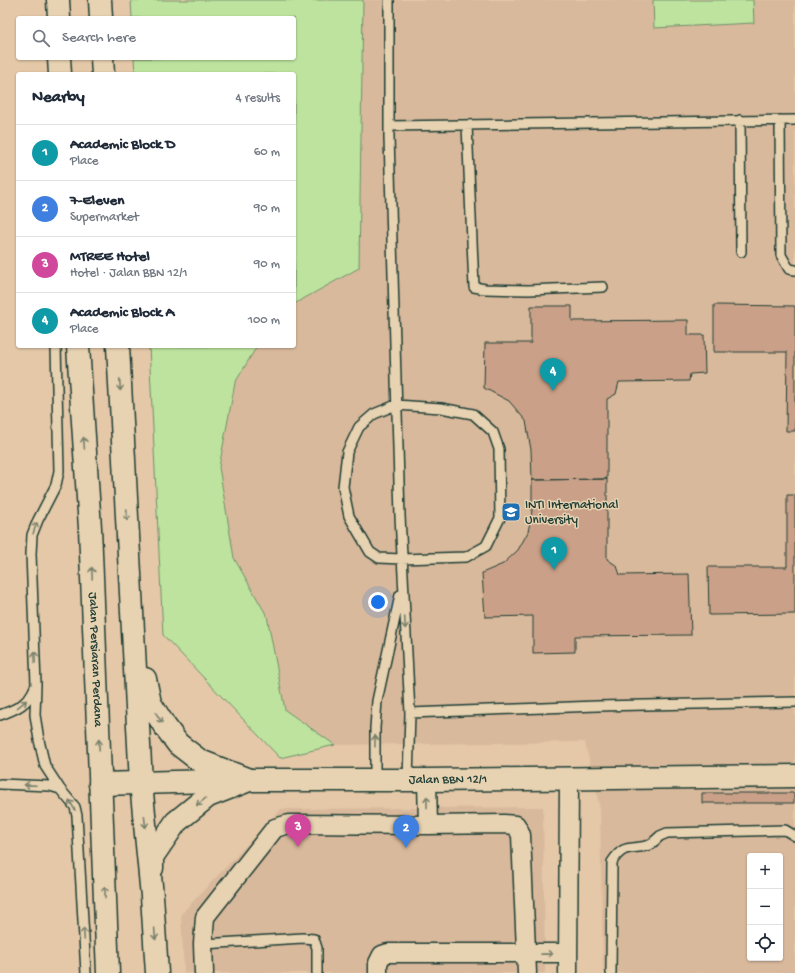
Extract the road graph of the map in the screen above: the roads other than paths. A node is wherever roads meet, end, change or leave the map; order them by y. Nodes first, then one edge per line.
1 (58, 0) edge
2 (100, 0) edge
3 (389, 0) edge
4 (59, 16) edge
5 (101, 16) edge
6 (59, 60) edge
7 (102, 60) edge
8 (60, 72) edge
9 (103, 72) edge
10 (740, 120) junction
11 (780, 120) junction
12 (795, 120) edge
13 (467, 125) junction
14 (389, 126) junction
15 (741, 252) dead end
16 (795, 270) edge
17 (603, 288) dead end
18 (56, 348) edge
19 (78, 348) edge
20 (118, 348) edge
21 (396, 405) junction
22 (401, 559) junction
23 (402, 584) junction
24 (134, 627) junction
25 (36, 684) junction
26 (795, 702) edge
27 (410, 713) junction
28 (0, 715) edge
29 (795, 776) edge
30 (569, 778) junction
31 (249, 780) junction
32 (375, 780) junction
33 (417, 780) junction
34 (141, 783) junction
35 (0, 784) edge
36 (100, 784) junction
37 (60, 790) junction
38 (428, 825) junction
39 (795, 836) edge
40 (152, 896) junction
41 (203, 944) junction
42 (526, 954) junction
43 (568, 954) junction
44 (86, 973) edge
45 (108, 973) edge
46 (157, 973) edge
47 (204, 973) edge
48 (317, 973) edge
49 (378, 973) edge
50 (527, 973) edge
51 (568, 973) edge
52 (611, 973) edge

1 - 4 main road
2 - 5 main road
3 - 14 lane
6 - 8 main road
7 - 9 main road
10 - 11 lane
10 - 13 lane
10 - 15 lane
11 - 12 lane
11 - 16 lane
13 - 14 lane
13 - 17 lane
14 - 21 lane
25 -> 18 lane
36 -> 19 main road, Jalan Persiaran Perdana
20 -> 24 main road
21 - 22 lane
21 - 22 lane
21 - 22 lane
22 - 23 lane
23 -> 27 lane
32 -> 23 lane
24 -> 31 main road
24 - 34 main road
28 -> 25 lane
25 - 37 lane
26 - 27 lane
27 - 33 lane
29 - 30 main road, Jalan BBN 12/1
30 - 33 main road, Jalan BBN 12/1
30 - 43 street
31 - 32 main road, Jalan BBN 12/1
31 - 34 main road, Jalan BBN 12/1
31 -> 40 main road
32 - 33 main road, Jalan BBN 12/1
38 -> 33 street
34 - 36 main road, Jalan BBN 12/1
34 -> 40 main road
37 -> 35 lane
45 -> 36 main road, Jalan Persiaran Perdana
44 -> 37 lane
38 - 41 street
38 - 42 street
39 - 52 lane
40 -> 46 main road
41 - 47 street
41 - 48 lane
42 -> 43 street
42 - 49 street
42 - 50 street
43 - 51 street

